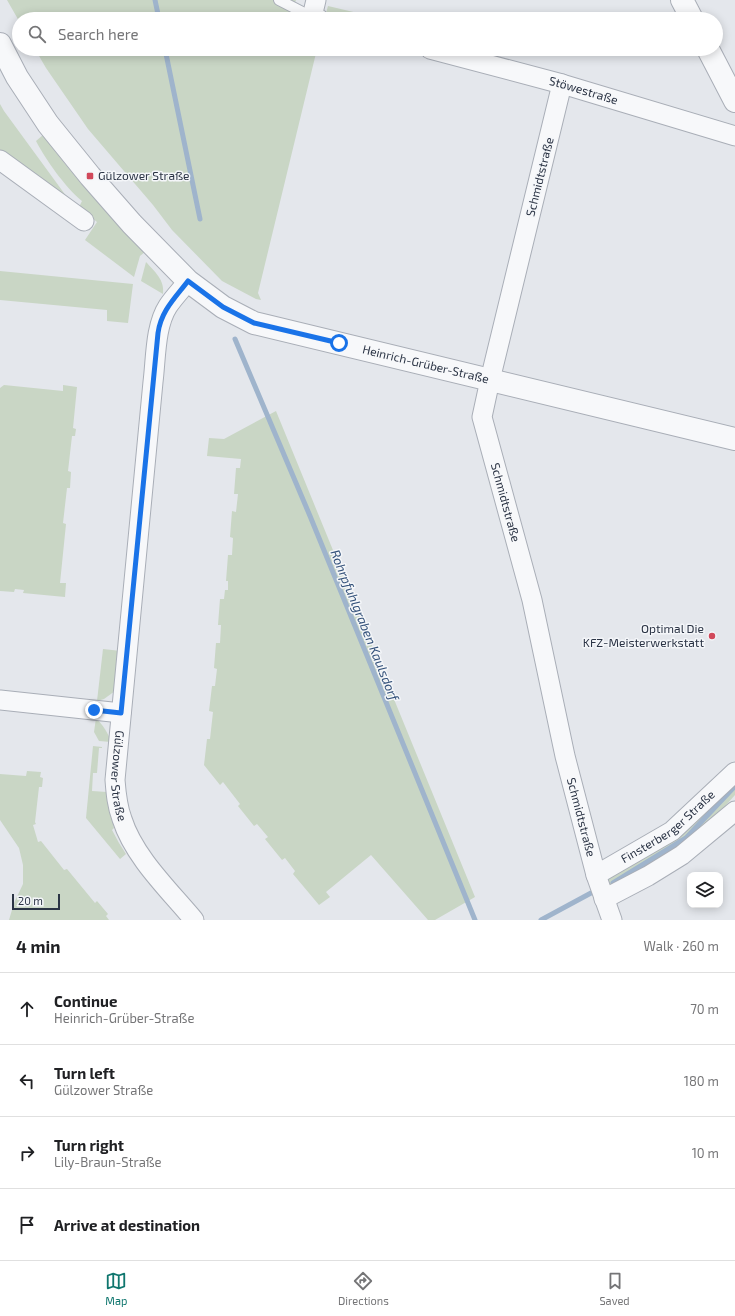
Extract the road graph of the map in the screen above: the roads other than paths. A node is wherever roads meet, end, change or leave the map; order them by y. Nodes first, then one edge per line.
1 (279, 0) edge
2 (682, 0) edge
3 (316, 12) edge
4 (688, 12) edge
5 (0, 44) edge
6 (456, 56) edge
7 (712, 56) edge
8 (562, 84) junction
9 (735, 101) edge
10 (735, 136) edge
11 (0, 160) edge
12 (84, 221) dead end
13 (188, 281) junction
14 (490, 380) junction
15 (735, 439) edge
16 (0, 700) edge
17 (121, 713) junction
18 (735, 772) edge
19 (735, 811) edge
20 (596, 875) junction
21 (604, 899) junction
22 (194, 920) edge
23 (612, 920) edge

1 - 3 lane
2 - 4 street
5 - 13 street, Heinrich-Grüber-Straße
6 - 8 street, Stöwestraße
7 - 9 street
8 - 10 street, Stöwestraße
8 - 14 street, Schmidtstraße
11 - 12 street
13 - 14 street, Heinrich-Grüber-Straße
13 - 17 street, Gülzower Straße
14 - 15 street, Heinrich-Grüber-Straße
14 - 20 street, Schmidtstraße
16 - 17 street
17 - 22 street, Gülzower Straße
18 - 20 street, Finsterberger Straße
19 - 21 street
20 - 21 street, Schmidtstraße
21 - 23 street, Schmidtstraße

